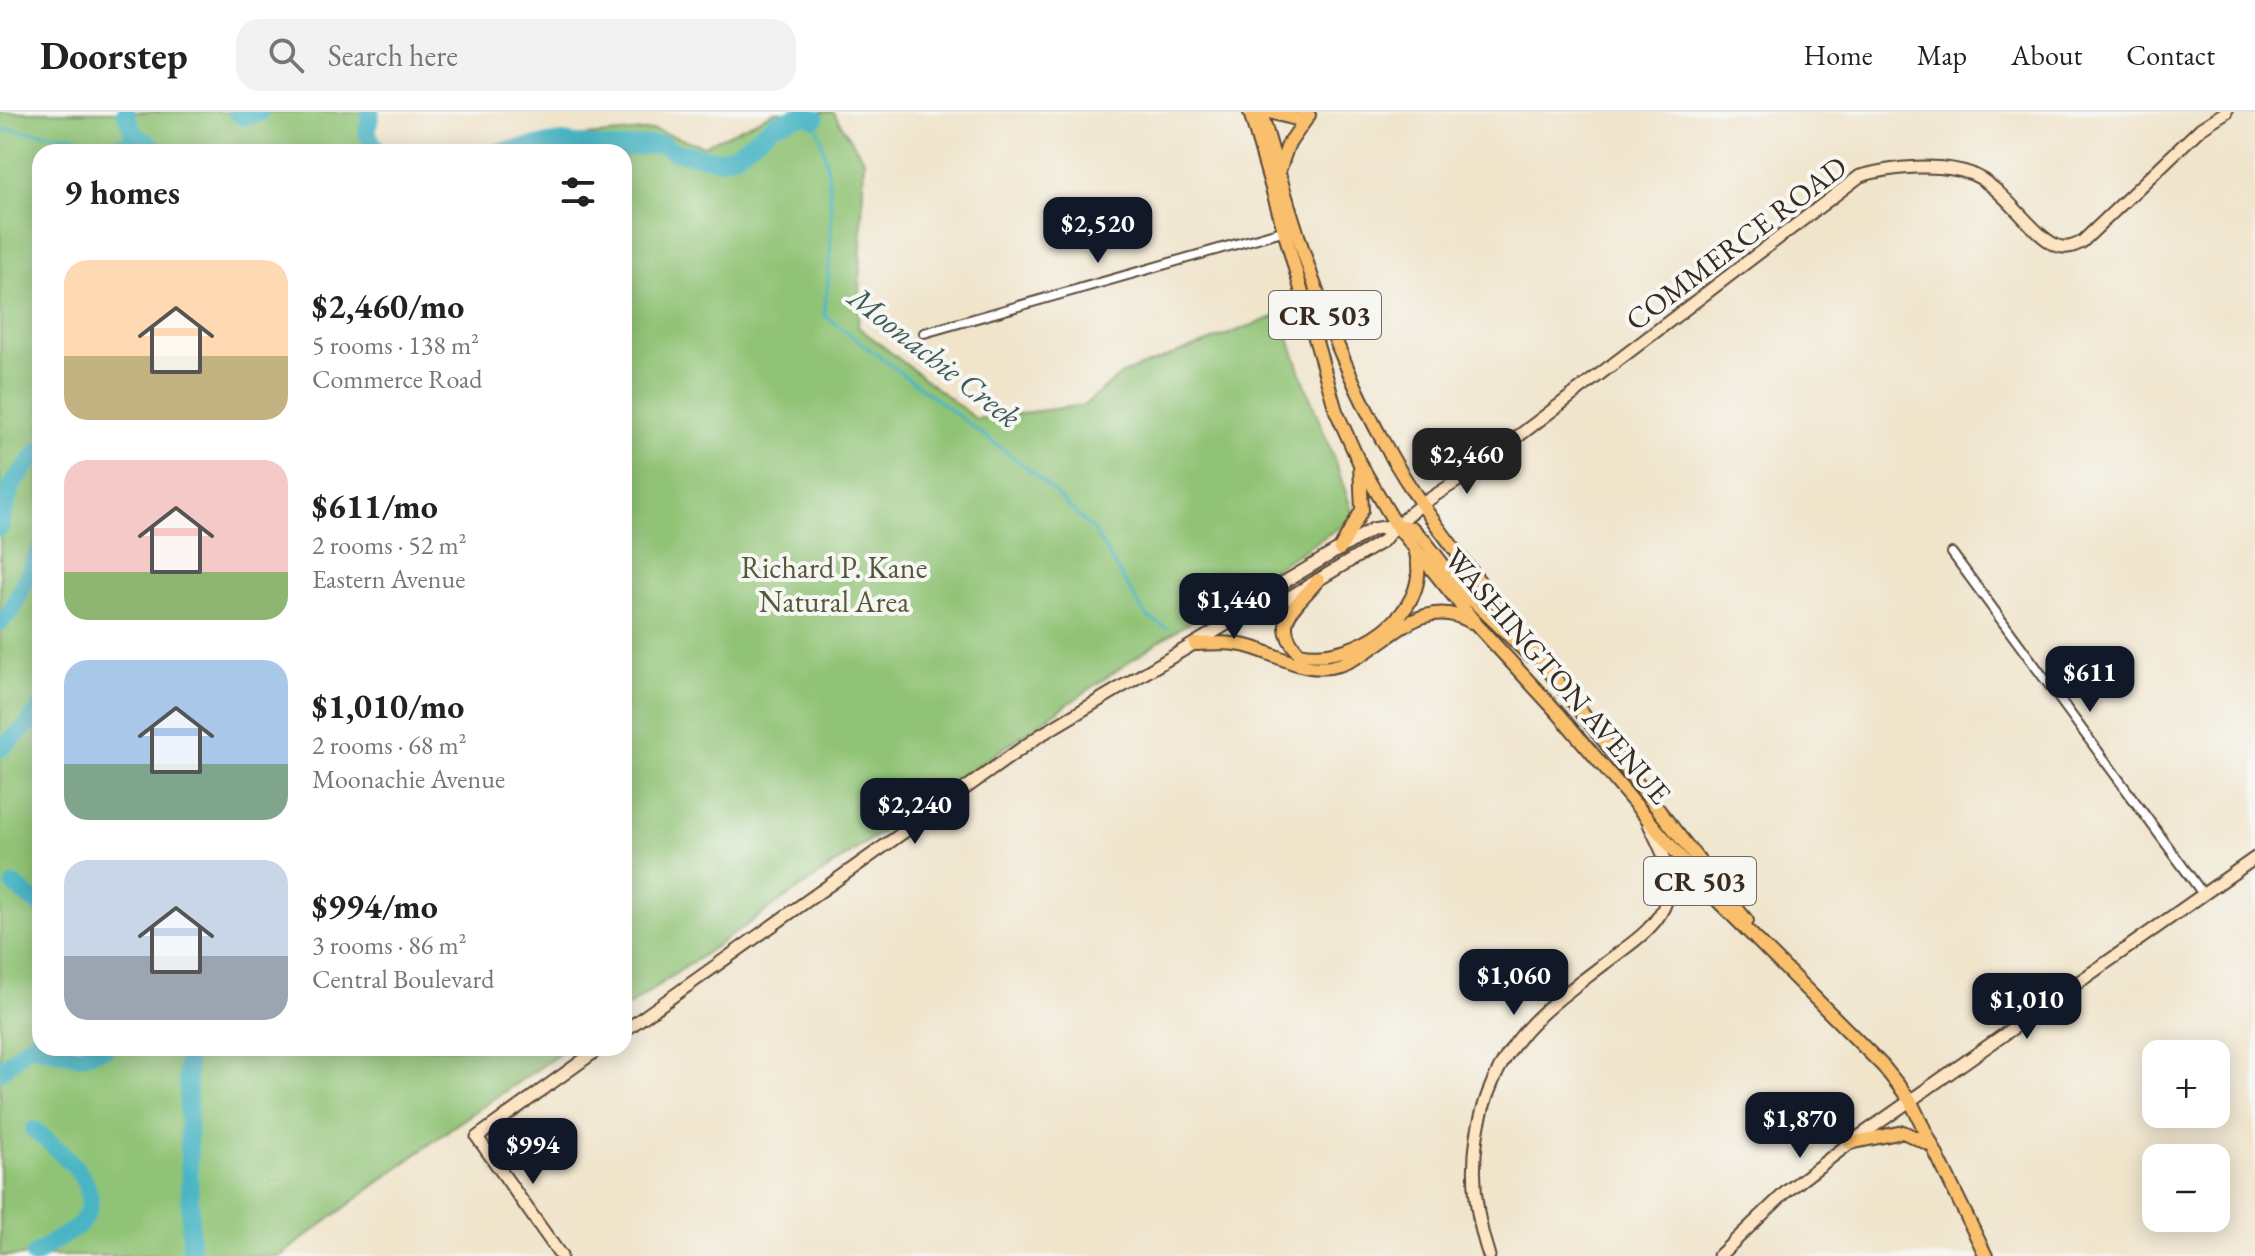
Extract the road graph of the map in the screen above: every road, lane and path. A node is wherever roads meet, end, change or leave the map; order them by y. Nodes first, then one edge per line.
1 (1250, 112) edge
2 (1261, 112) edge
3 (1269, 112) edge
4 (2226, 112) edge
5 (1311, 113) edge
6 (1279, 175) junction
7 (1282, 231) junction
8 (924, 333) dead end
9 (1359, 462) junction
10 (1421, 504) junction
11 (1396, 525) junction
12 (1340, 549) junction
13 (1415, 550) junction
14 (1952, 553) dead end
15 (1318, 580) junction
16 (1254, 608) junction
17 (1477, 625) junction
18 (1195, 644) junction
19 (1555, 679) junction
20 (1645, 816) junction
21 (2255, 858) edge
22 (2203, 894) junction
23 (1787, 971) junction
24 (632, 1025) edge
25 (589, 1056) edge
26 (1910, 1100) junction
27 (1850, 1143) junction
28 (1934, 1146) junction
29 (561, 1256) edge
30 (1489, 1256) edge
31 (1719, 1256) edge
32 (1986, 1256) edge

1 - 7 main road, WASHINGTON AVENUE / CR 503
2 - 6 main road, WASHINGTON AVENUE / CR 503
3 - 5 main road
4 - 10 street, COMMERCE ROAD
5 - 6 main road
6 - 10 main road, WASHINGTON AVENUE / CR 503
7 - 8 street
7 - 9 main road, WASHINGTON AVENUE / CR 503
9 - 11 main road, WASHINGTON AVENUE / CR 503
9 - 12 main road
10 - 11 street, COMMERCE ROAD
10 - 19 main road, WASHINGTON AVENUE / CR 503
11 - 12 street
11 - 13 main road, WASHINGTON AVENUE / CR 503
11 - 15 street, COMMERCE ROAD
11 - 19 main road
12 - 16 street
13 - 15 main road
13 - 17 main road, WASHINGTON AVENUE / CR 503
14 - 22 street
15 - 16 street, COMMERCE ROAD
16 - 18 street
17 - 18 main road
17 - 20 main road, WASHINGTON AVENUE / CR 503
18 - 24 street
19 - 23 main road, WASHINGTON AVENUE / CR 503
20 - 23 main road, WASHINGTON AVENUE / CR 503
20 - 30 street
21 - 22 street
22 - 26 street
23 - 26 main road, WASHINGTON AVENUE / CR 503
25 - 29 street
26 - 27 street
26 - 28 main road, CR 503
27 - 28 main road
27 - 31 street
28 - 32 main road, CR 503

